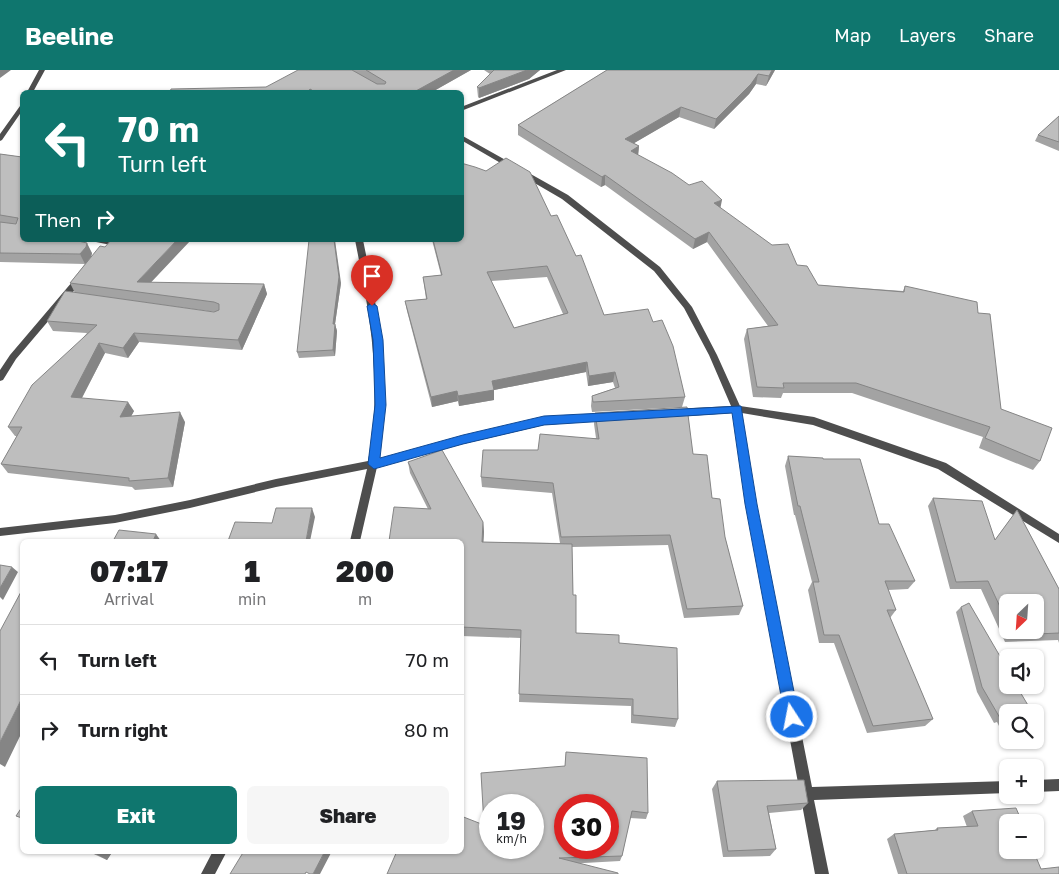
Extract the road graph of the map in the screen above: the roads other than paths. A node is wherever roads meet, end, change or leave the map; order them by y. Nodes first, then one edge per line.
1 (42, 70) edge
2 (563, 70) edge
3 (31, 90) edge
4 (464, 108) edge
5 (20, 110) edge
6 (0, 139) edge
7 (464, 139) edge
8 (359, 242) edge
9 (88, 269) edge
10 (65, 296) junction
11 (77, 297) edge
12 (0, 378) edge
13 (737, 409) junction
14 (663, 413) edge
15 (617, 416) edge
16 (374, 464) junction
17 (0, 532) edge
18 (355, 539) edge
19 (1059, 539) edge
20 (1059, 785) edge
21 (1044, 786) edge
22 (999, 787) edge
23 (807, 794) junction
24 (218, 854) edge
25 (208, 874) edge
26 (822, 874) edge

1 - 3 street
2 - 4 street
5 - 6 street
7 - 13 street
8 - 16 street
9 - 10 street
10 - 11 street
10 - 12 street
13 - 14 street
13 - 19 street
13 - 23 street
15 - 16 street
16 - 17 street
16 - 18 street
20 - 21 street
22 - 23 street
23 - 26 street
24 - 25 street

